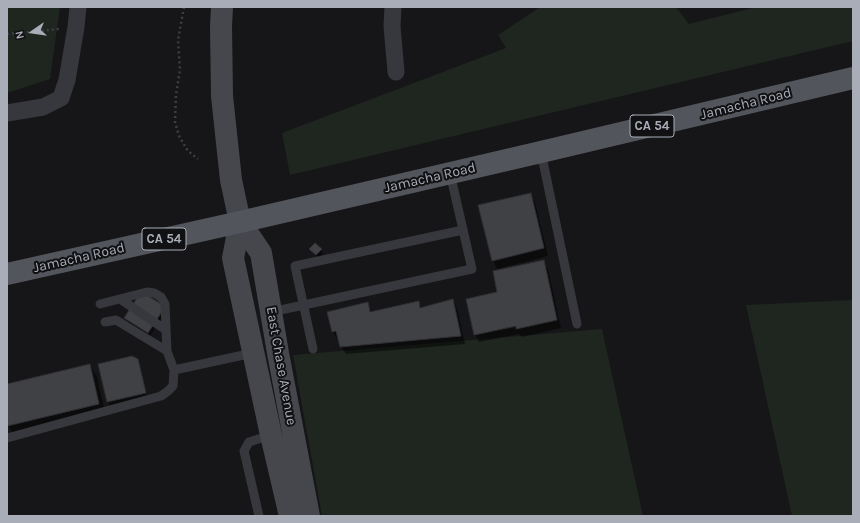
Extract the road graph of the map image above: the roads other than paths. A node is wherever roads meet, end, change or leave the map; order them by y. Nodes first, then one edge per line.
1 (78, 7) edge
2 (222, 7) edge
3 (393, 7) edge
4 (396, 72) dead end
5 (853, 78) edge
6 (7, 113) edge
7 (541, 152) junction
8 (450, 173) junction
9 (240, 222) junction
10 (463, 230) junction
11 (7, 274) edge
12 (120, 299) junction
13 (100, 304) dead end
14 (304, 305) junction
15 (272, 312) junction
16 (105, 322) dead end
17 (577, 324) dead end
18 (166, 330) junction
19 (313, 349) dead end
20 (167, 351) junction
21 (253, 354) junction
22 (174, 370) junction
23 (271, 435) junction
24 (7, 438) edge
25 (259, 516) edge
26 (290, 516) edge
27 (309, 516) edge

1 - 6 street
2 - 9 main road, East Chase Avenue
3 - 4 street
5 - 7 main road, Jamacha Road / CA 54
7 - 8 main road, Jamacha Road / CA 54
7 - 17 lane
8 - 9 main road, Jamacha Road / CA 54
8 - 10 lane
9 - 11 main road, Jamacha Road / CA 54
9 - 15 main road, East Chase Avenue
9 - 21 main road, East Chase Avenue
10 - 14 lane
10 - 14 lane
12 - 13 lane
12 - 18 lane
12 - 18 lane
14 - 15 lane
14 - 19 lane
15 - 27 main road, East Chase Avenue
16 - 20 lane
18 - 20 lane
20 - 22 lane
21 - 22 lane
21 - 23 main road, East Chase Avenue
22 - 24 lane
23 - 25 lane
23 - 26 main road, East Chase Avenue

